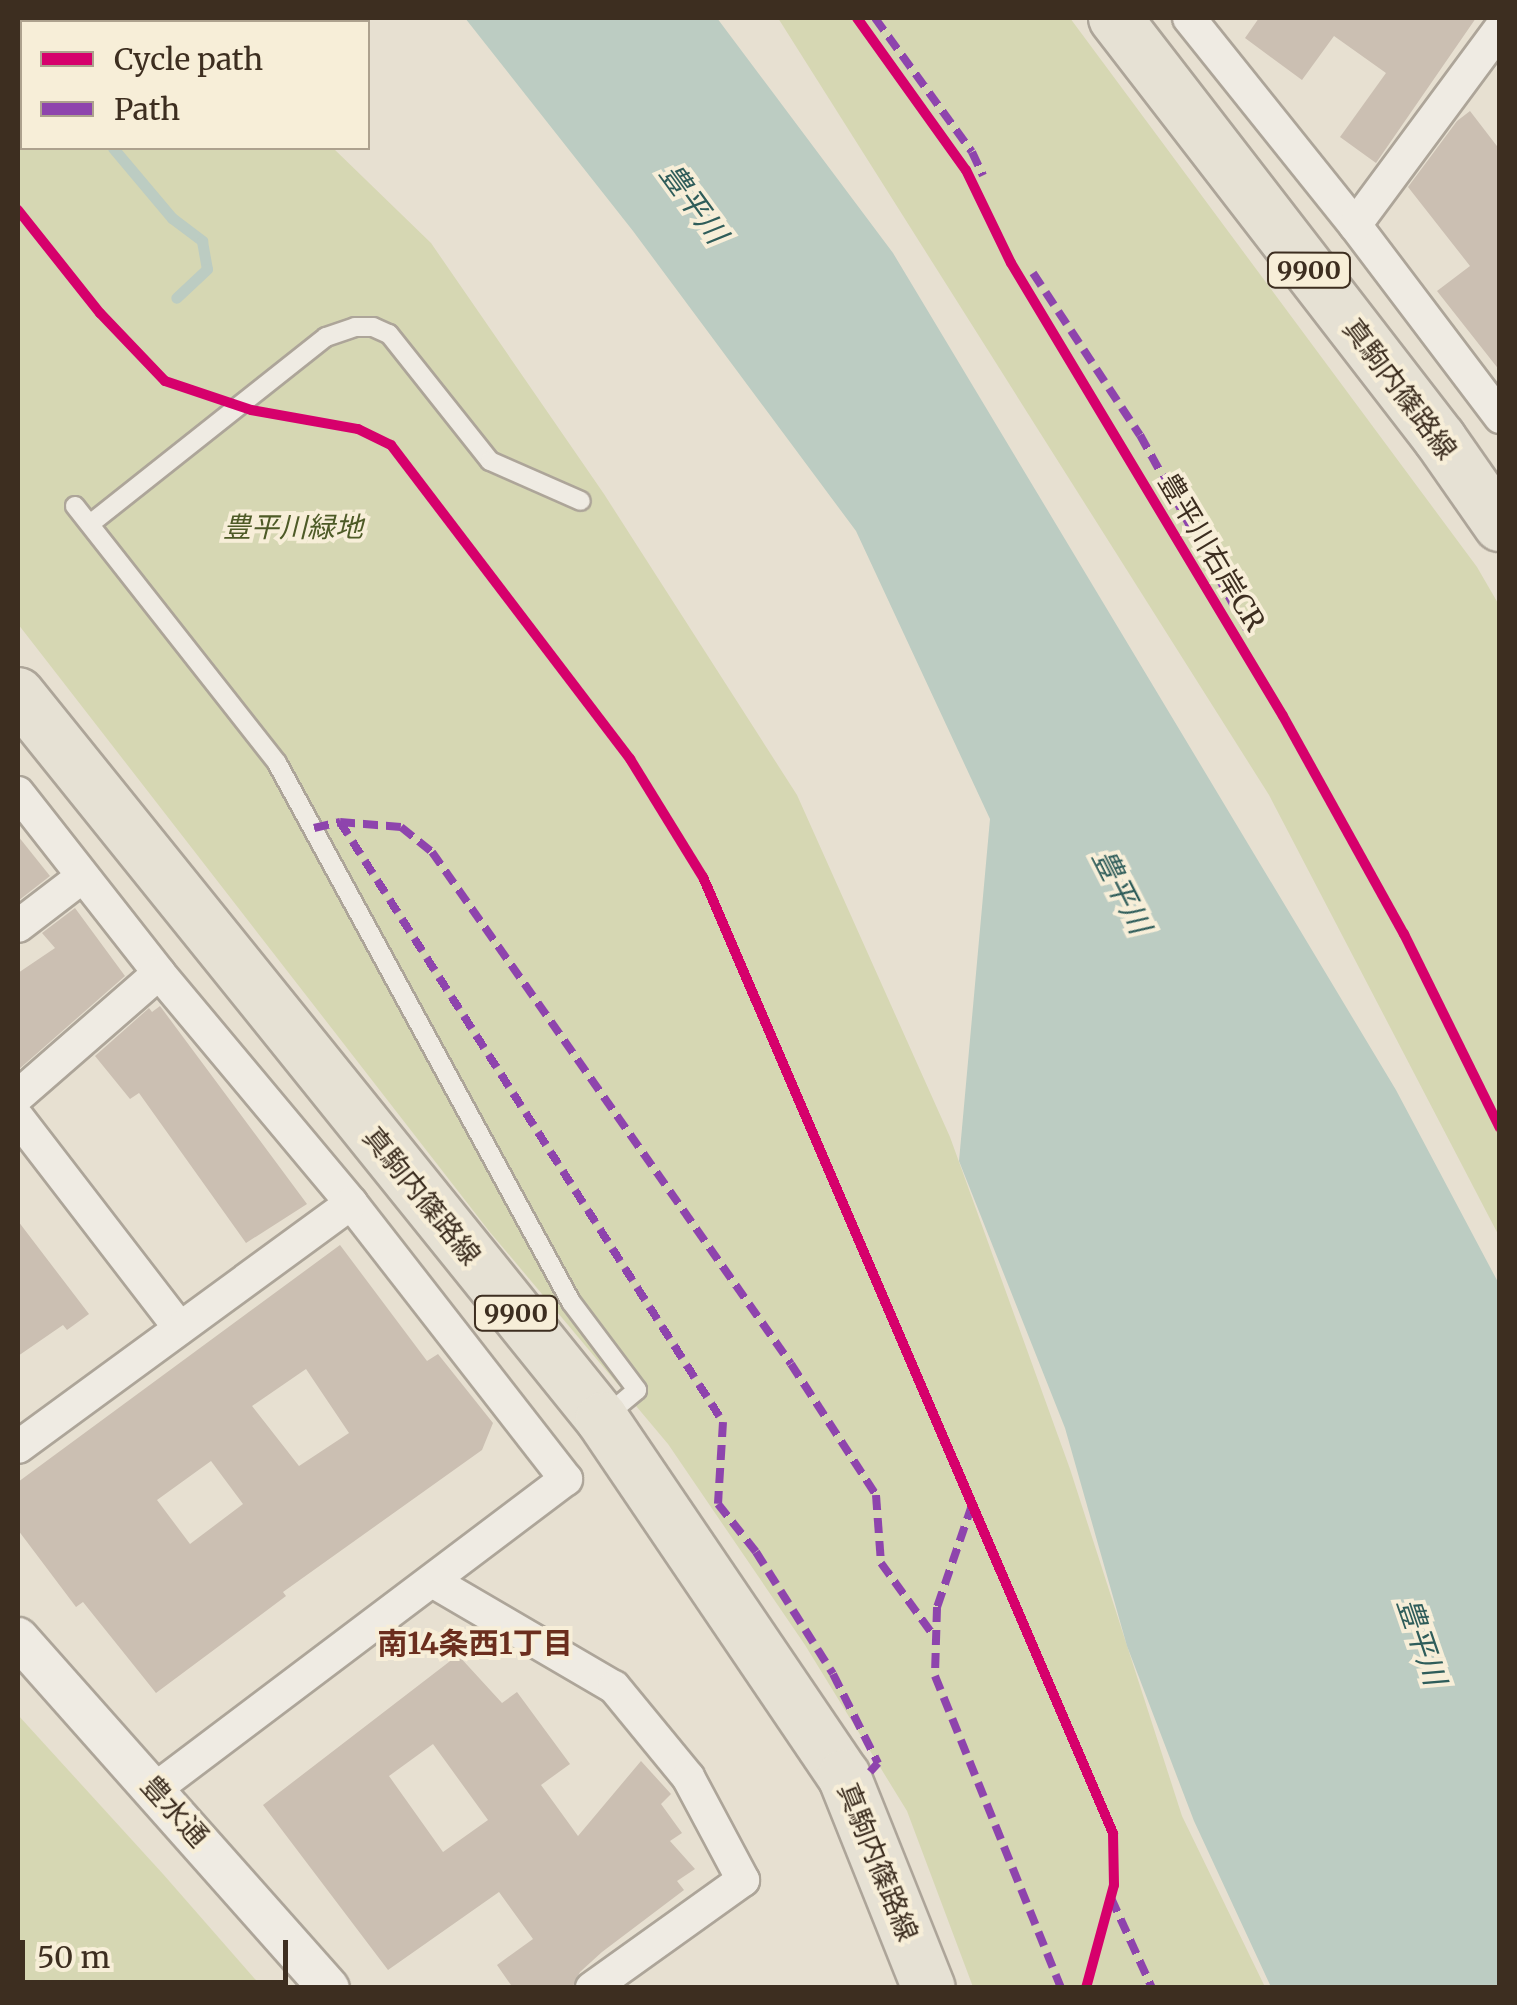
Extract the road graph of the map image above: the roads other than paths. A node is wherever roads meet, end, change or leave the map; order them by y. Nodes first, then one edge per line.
1 (1114, 18) edge
2 (1204, 24) edge
3 (1500, 28) edge
4 (1356, 225) junction
5 (1500, 416) edge
6 (580, 501) dead end
7 (75, 506) dead end
8 (90, 524) junction
9 (1500, 525) edge
10 (18, 694) edge
11 (18, 793) edge
12 (82, 877) junction
13 (18, 926) edge
14 (158, 973) junction
15 (18, 1096) edge
16 (18, 1118) edge
17 (351, 1203) junction
18 (180, 1328) junction
19 (602, 1419) junction
20 (18, 1447) edge
21 (434, 1582) junction
22 (18, 1638) edge
23 (155, 1788) junction
24 (329, 1988) edge
25 (592, 1988) edge
26 (929, 1988) edge

1 - 9 main road, 真駒内篠路線 / 9900
2 - 4 street
3 - 4 street
4 - 5 street
6 - 8 lane
7 - 8 lane
8 - 19 lane
10 - 19 main road, 真駒内篠路線 / 9900
11 - 12 street
12 - 13 street
12 - 14 street
14 - 15 street
14 - 17 street
16 - 18 street
17 - 18 street
17 - 21 street
18 - 20 street
19 - 26 main road, 真駒内篠路線 / 9900
21 - 23 street
21 - 25 street
22 - 23 street, 豊水通
23 - 24 street, 豊水通

